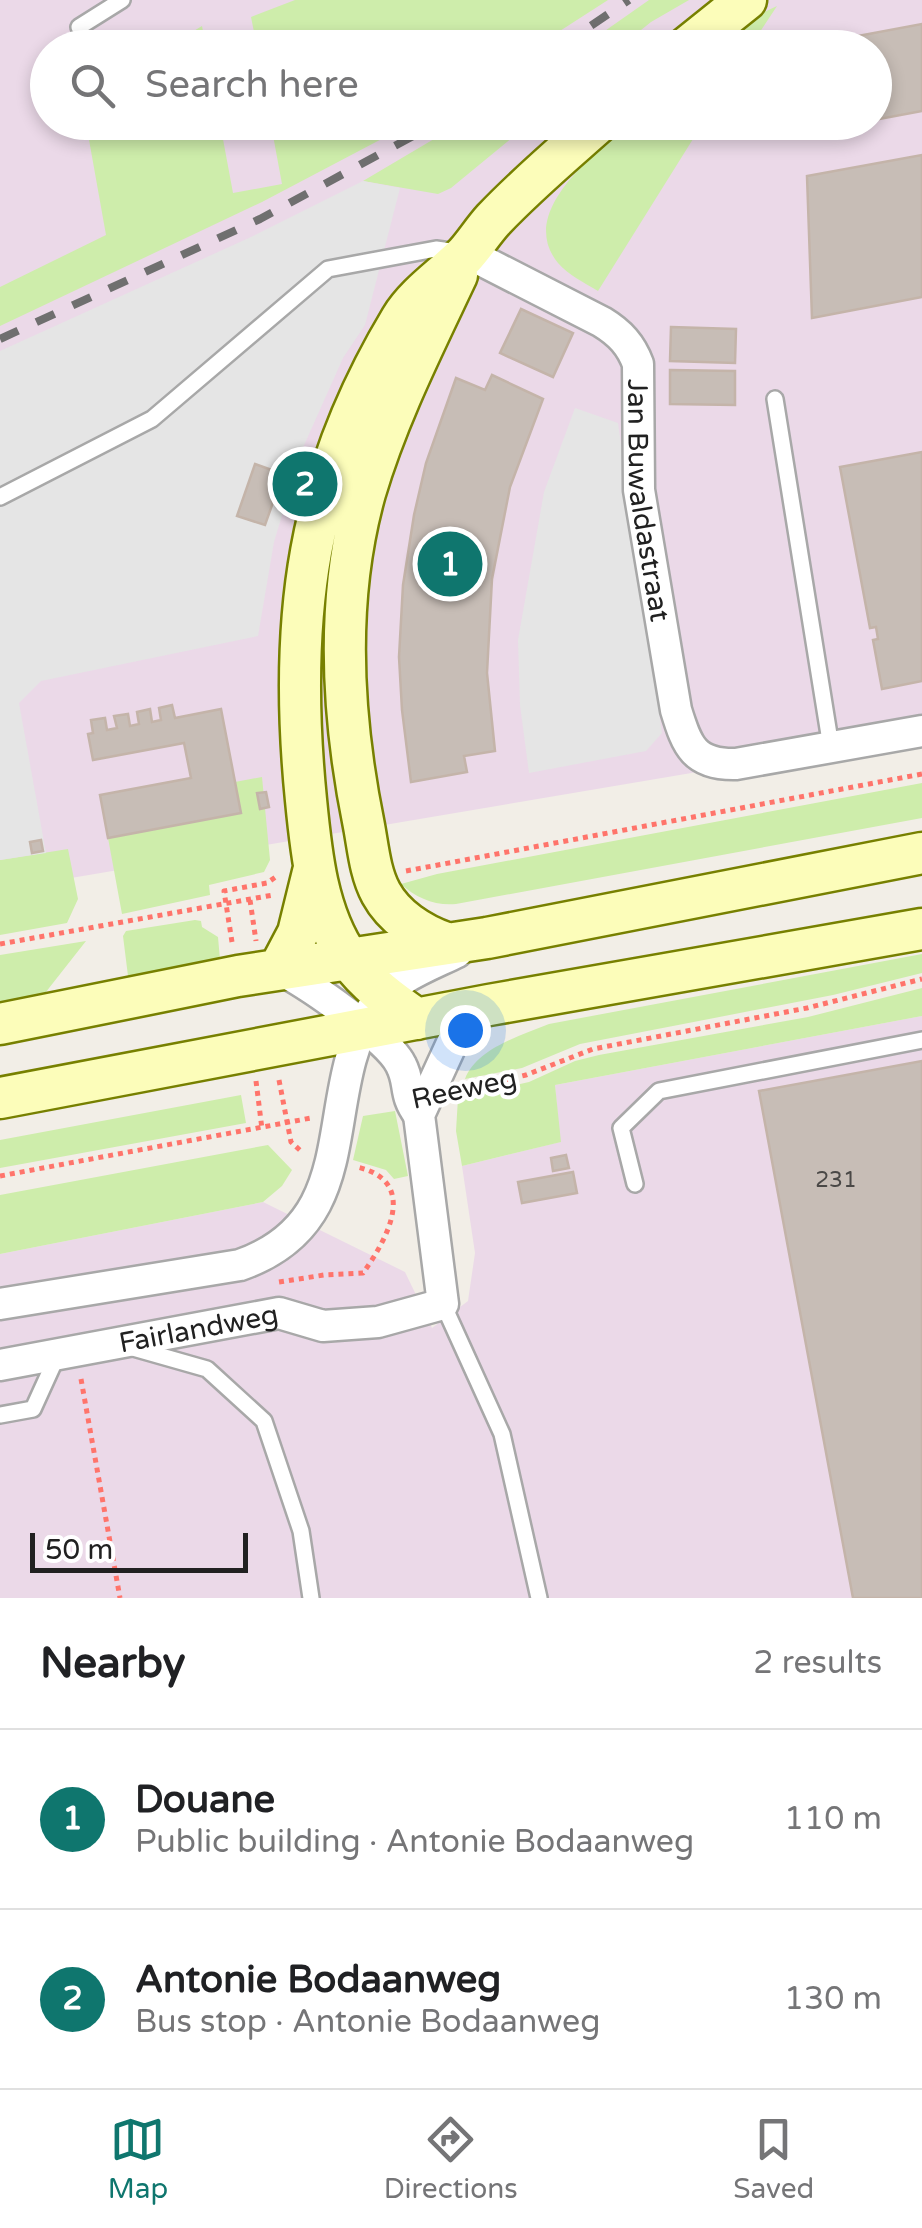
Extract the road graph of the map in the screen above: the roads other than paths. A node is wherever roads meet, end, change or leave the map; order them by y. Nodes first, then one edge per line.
1 (122, 0) edge
2 (746, 0) edge
3 (79, 27) dead end
4 (708, 30) edge
5 (578, 140) edge
6 (467, 253) junction
7 (775, 399) dead end
8 (0, 498) edge
9 (922, 731) edge
10 (831, 747) junction
11 (922, 853) edge
12 (312, 876) junction
13 (922, 929) edge
14 (487, 938) junction
15 (446, 942) junction
16 (348, 958) junction
17 (280, 969) junction
18 (385, 995) junction
19 (489, 1004) junction
20 (416, 1019) junction
21 (0, 1024) edge
22 (364, 1028) junction
23 (310, 1038) junction
24 (922, 1040) edge
25 (348, 1078) junction
26 (0, 1098) edge
27 (423, 1106) junction
28 (636, 1184) dead end
29 (0, 1304) edge
30 (443, 1304) junction
31 (110, 1344) junction
32 (58, 1354) junction
33 (0, 1365) edge
34 (0, 1415) edge
35 (311, 1598) edge
36 (540, 1598) edge

1 - 3 lane
2 - 4 street
5 - 6 street
6 - 8 lane
6 - 10 street, Jan Buwaldastraat
6 - 12 street
6 - 15 street
7 - 10 lane
9 - 10 street
11 - 14 street
12 - 16 street
12 - 17 street
13 - 19 street
14 - 15 street
14 - 18 street
15 - 16 street
16 - 17 street
16 - 18 street
17 - 21 street
17 - 22 street
18 - 20 street
18 - 22 street
19 - 20 street
19 - 27 street
20 - 22 street
22 - 23 street
22 - 25 street, Fairlandweg
22 - 27 street
23 - 25 street
23 - 26 street
24 - 28 lane
25 - 29 street, Fairlandweg
27 - 30 street
30 - 31 street, Fairlandweg
30 - 36 lane
31 - 32 street, Fairlandweg
31 - 35 lane
32 - 33 street, Fairlandweg
32 - 34 lane

